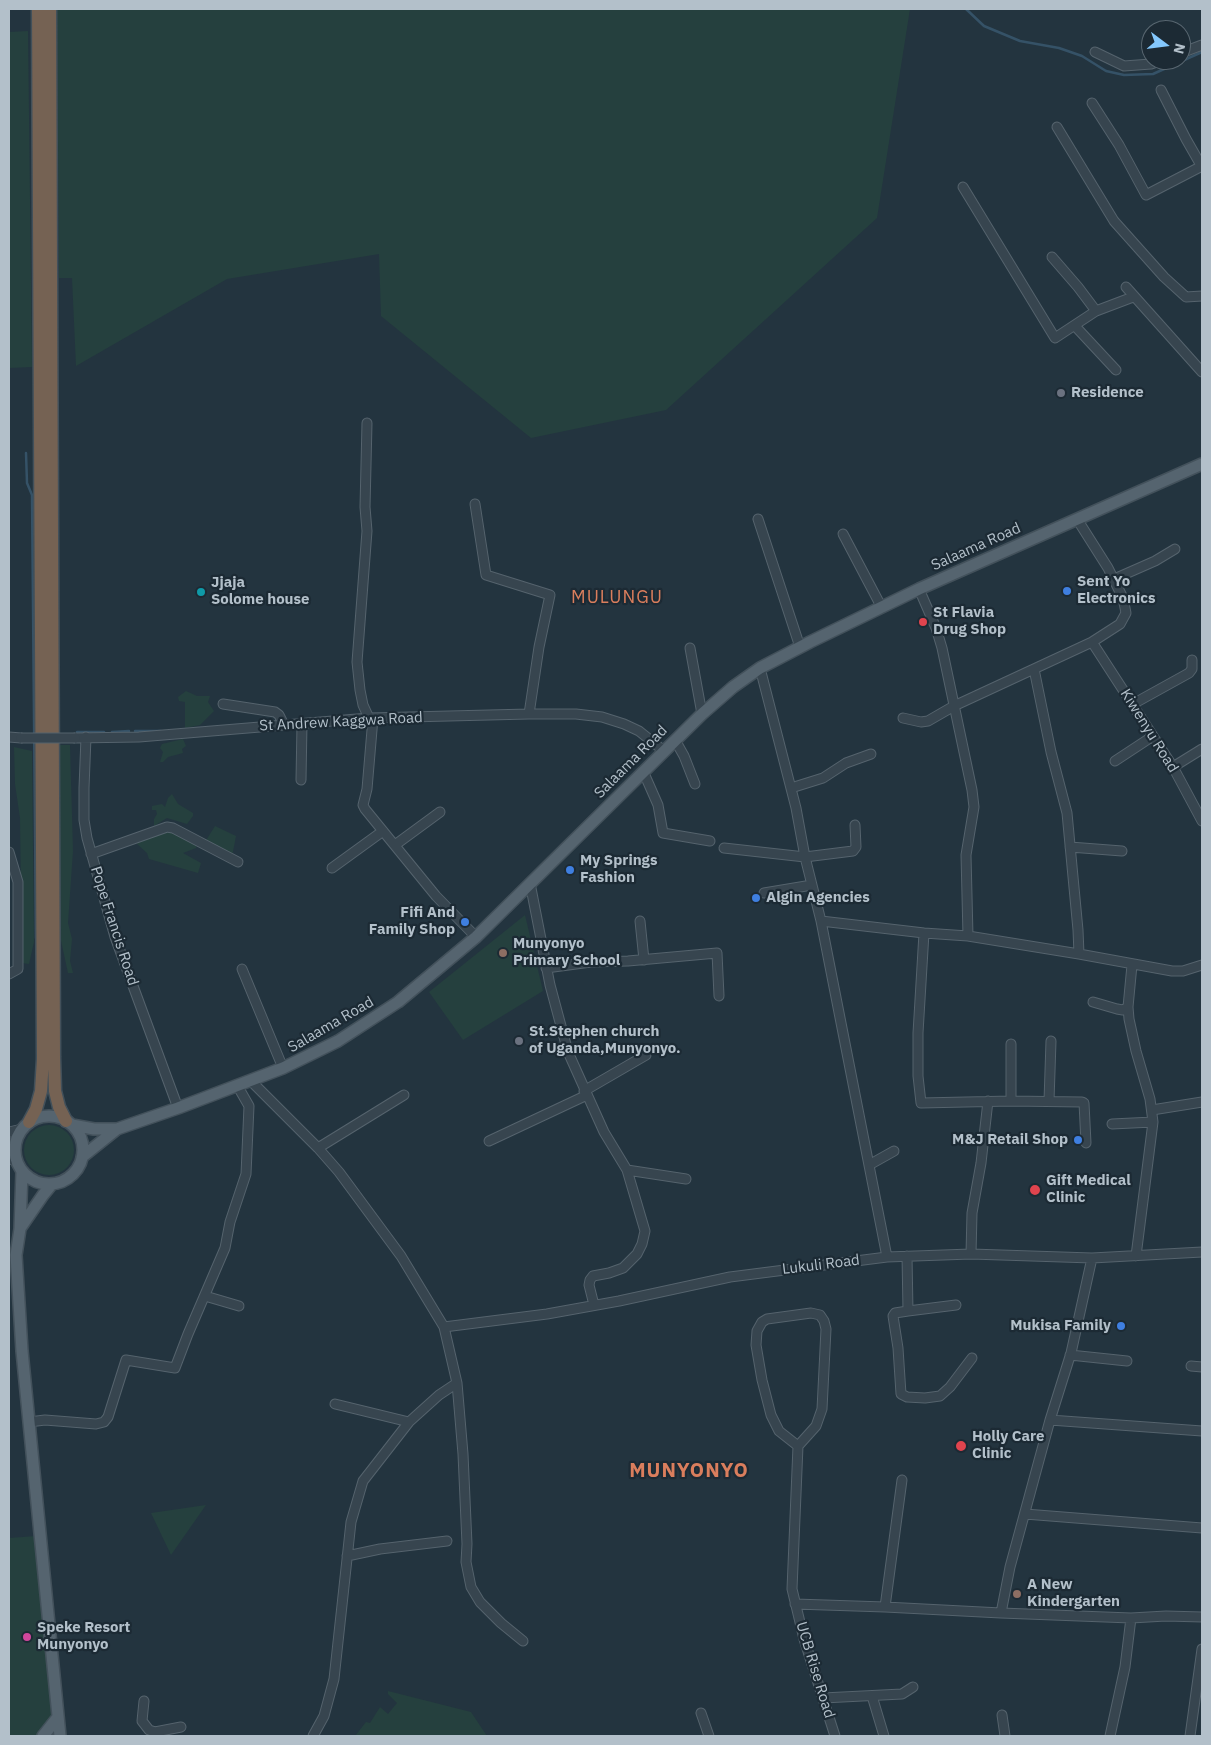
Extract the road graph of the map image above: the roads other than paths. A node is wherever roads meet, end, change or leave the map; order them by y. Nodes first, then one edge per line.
1 (38, 9) edge
2 (50, 9) edge
3 (1095, 52) dead end
4 (1141, 65) edge
5 (1161, 90) dead end
6 (1092, 103) dead end
7 (1057, 127) dead end
8 (1202, 167) edge
9 (963, 187) dead end
10 (1052, 257) dead end
11 (46, 280) junction
12 (1126, 287) dead end
13 (1202, 296) edge
14 (1133, 297) junction
15 (1096, 311) junction
16 (1075, 326) junction
17 (1116, 370) dead end
18 (1202, 372) edge
19 (367, 423) dead end
20 (1202, 464) edge
21 (475, 504) dead end
22 (1077, 518) junction
23 (758, 519) dead end
24 (843, 534) dead end
25 (1175, 549) dead end
26 (1114, 579) junction
27 (919, 589) junction
28 (882, 608) junction
29 (1092, 642) junction
30 (800, 647) junction
31 (690, 648) dead end
32 (1192, 660) dead end
33 (760, 668) junction
34 (1034, 669) junction
35 (223, 704) dead end
36 (1133, 704) junction
37 (954, 706) junction
38 (529, 714) junction
39 (702, 714) junction
40 (371, 718) junction
41 (903, 718) dead end
42 (302, 724) junction
43 (284, 725) junction
44 (1153, 736) junction
45 (9, 737) edge
46 (86, 737) junction
47 (675, 740) junction
48 (1202, 749) edge
49 (664, 751) junction
50 (871, 754) dead end
51 (1115, 761) dead end
52 (1173, 767) junction
53 (643, 771) junction
54 (301, 780) dead end
55 (695, 784) dead end
56 (791, 788) junction
57 (440, 812) dead end
58 (1202, 821) edge
59 (855, 825) dead end
60 (383, 831) junction
61 (710, 841) dead end
62 (395, 845) junction
63 (1070, 847) junction
64 (724, 848) dead end
65 (1122, 850) dead end
66 (9, 852) edge
67 (91, 854) junction
68 (806, 857) junction
69 (238, 862) dead end
70 (332, 868) dead end
71 (530, 883) junction
72 (812, 885) junction
73 (764, 893) dead end
74 (821, 920) junction
75 (640, 921) dead end
76 (924, 933) junction
77 (968, 936) junction
78 (476, 937) junction
79 (1078, 954) junction
80 (644, 960) junction
81 (1132, 965) junction
82 (1202, 965) edge
83 (242, 968) dead end
84 (546, 968) junction
85 (9, 974) edge
86 (719, 996) dead end
87 (1093, 1002) dead end
88 (1128, 1007) junction
89 (1051, 1041) dead end
90 (1011, 1044) dead end
91 (646, 1055) dead end
92 (283, 1068) junction
93 (250, 1080) junction
94 (237, 1085) junction
95 (585, 1093) junction
96 (404, 1095) dead end
97 (988, 1101) junction
98 (1011, 1101) junction
99 (1049, 1101) junction
100 (1202, 1102) edge
101 (178, 1108) junction
102 (1152, 1110) junction
103 (1153, 1122) junction
104 (69, 1123) junction
105 (1112, 1124) dead end
106 (25, 1126) junction
107 (117, 1129) junction
108 (9, 1132) edge
109 (489, 1141) dead end
110 (1086, 1143) dead end
111 (318, 1148) junction
112 (894, 1151) dead end
113 (82, 1157) junction
114 (16, 1164) edge
115 (869, 1165) junction
116 (626, 1170) junction
117 (686, 1179) dead end
118 (52, 1184) junction
119 (20, 1229) junction
120 (1202, 1252) edge
121 (971, 1254) junction
122 (907, 1256) junction
123 (1136, 1256) junction
124 (888, 1257) junction
125 (1092, 1258) junction
126 (205, 1296) junction
127 (956, 1304) dead end
128 (594, 1305) junction
129 (239, 1306) dead end
130 (908, 1311) junction
131 (444, 1327) junction
132 (1070, 1355) junction
133 (972, 1358) dead end
134 (1127, 1360) dead end
135 (1191, 1366) dead end
136 (1202, 1367) edge
137 (457, 1384) junction
138 (334, 1404) dead end
139 (1050, 1420) junction
140 (29, 1422) junction
141 (409, 1422) junction
142 (1202, 1431) edge
143 (798, 1446) junction
144 (902, 1480) dead end
145 (1025, 1514) junction
146 (1202, 1528) edge
147 (447, 1541) dead end
148 (347, 1556) junction
149 (794, 1604) junction
150 (885, 1607) junction
151 (1001, 1614) junction
152 (1202, 1617) edge
153 (1132, 1618) junction
154 (523, 1641) dead end
155 (1202, 1650) edge
156 (913, 1687) dead end
157 (872, 1696) junction
158 (823, 1698) junction
159 (144, 1701) dead end
160 (701, 1713) dead end
161 (1002, 1715) dead end
162 (58, 1717) junction
163 (180, 1727) dead end
164 (43, 1736) edge
165 (60, 1736) edge
166 (313, 1736) edge
167 (709, 1736) edge
168 (835, 1736) edge
169 (884, 1736) edge
170 (1005, 1736) edge
171 (1110, 1736) edge
172 (1190, 1736) edge

1 - 11 highway
2 - 11 highway
3 - 4 street
5 - 8 street
6 - 8 street
7 - 13 street
9 - 16 street
10 - 15 street
11 - 104 highway
11 - 106 highway
12 - 14 street
14 - 15 street
14 - 18 street
15 - 16 street
16 - 17 street
19 - 40 street
20 - 22 main road, Salaama Road
21 - 38 street
22 - 26 street
22 - 27 main road, Salaama Road
23 - 30 street
24 - 28 street
25 - 26 street
26 - 29 street
27 - 28 main road, Salaama Road
27 - 37 street
28 - 30 main road, Salaama Road
29 - 34 street
29 - 36 street, Kiwenyu Road
30 - 33 main road, Salaama Road
31 - 39 street
32 - 36 street
33 - 39 main road, Salaama Road
33 - 56 street
34 - 37 street
34 - 63 street
35 - 43 street
36 - 44 street, Kiwenyu Road
37 - 41 street
37 - 77 street
38 - 40 street, St Andrew Kaggwa Road
38 - 49 street, St Andrew Kaggwa Road
39 - 47 main road, Salaama Road
40 - 42 street, St Andrew Kaggwa Road
40 - 60 street
42 - 43 street, St Andrew Kaggwa Road
42 - 54 street
43 - 46 street, St Andrew Kaggwa Road
44 - 51 street
44 - 52 street, Kiwenyu Road
45 - 46 street, St Andrew Kaggwa Road, bridge
46 - 67 street, Pope Francis Road
47 - 49 main road, Salaama Road
47 - 55 street
48 - 52 street
49 - 53 main road, Salaama Road
50 - 56 street
52 - 58 street, Kiwenyu Road
53 - 61 street
53 - 71 main road, Salaama Road
56 - 68 street
57 - 62 street
59 - 68 street
60 - 62 street
60 - 70 street
62 - 78 street
63 - 65 street
63 - 79 street
64 - 68 street
66 - 85 street
67 - 69 street
67 - 101 street, Pope Francis Road
68 - 72 street
71 - 78 main road, Salaama Road
71 - 84 street
72 - 73 street
72 - 74 street
74 - 76 street
74 - 115 street
75 - 80 street
76 - 77 street
76 - 97 street
77 - 79 street
78 - 92 main road, Salaama Road
79 - 81 street
80 - 84 street
80 - 86 street
81 - 82 street
81 - 88 street
83 - 92 street
84 - 95 street
87 - 88 street
88 - 102 street
89 - 99 street
90 - 98 street
91 - 95 street
92 - 93 main road, Salaama Road
93 - 94 main road, Salaama Road
93 - 111 street
94 - 101 main road, Salaama Road
94 - 126 street
95 - 109 street
95 - 116 street
96 - 111 street
97 - 98 street
97 - 121 street
98 - 99 street
99 - 110 street
100 - 102 street
101 - 107 main road, Salaama Road
102 - 103 street
103 - 105 street
103 - 123 street
104 - 106 main road
104 - 107 main road, Salaama Road
104 - 113 main road
106 - 108 street
106 - 114 main road
107 - 113 main road, Salaama Road
111 - 131 street
112 - 115 street
113 - 118 main road
114 - 118 main road
114 - 119 main road
115 - 124 street
116 - 117 street
116 - 128 street
118 - 119 main road
119 - 140 main road
120 - 123 street, Lukuli Road
121 - 122 street, Lukuli Road
121 - 125 street, Lukuli Road
122 - 124 street, Lukuli Road
122 - 130 street
123 - 125 street, Lukuli Road
124 - 128 street, Lukuli Road
125 - 132 street
126 - 129 street
126 - 140 street
127 - 130 street
128 - 131 street, Lukuli Road
130 - 133 street
131 - 137 street
132 - 134 street
132 - 139 street
135 - 136 street
137 - 141 street
137 - 154 street
138 - 141 street
139 - 142 street
139 - 145 street
140 - 162 main road
141 - 148 street
143 - 143 street
143 - 149 street, UCB Rise Road
144 - 150 street
145 - 146 street
145 - 151 street
147 - 148 street
148 - 166 street
149 - 150 street
149 - 158 street, UCB Rise Road
150 - 151 street
151 - 153 street
152 - 153 street
153 - 171 street
155 - 172 street
156 - 157 street
157 - 158 street
157 - 169 street
158 - 168 street, UCB Rise Road
159 - 163 street
160 - 167 street
161 - 170 street
162 - 164 main road
162 - 165 main road

